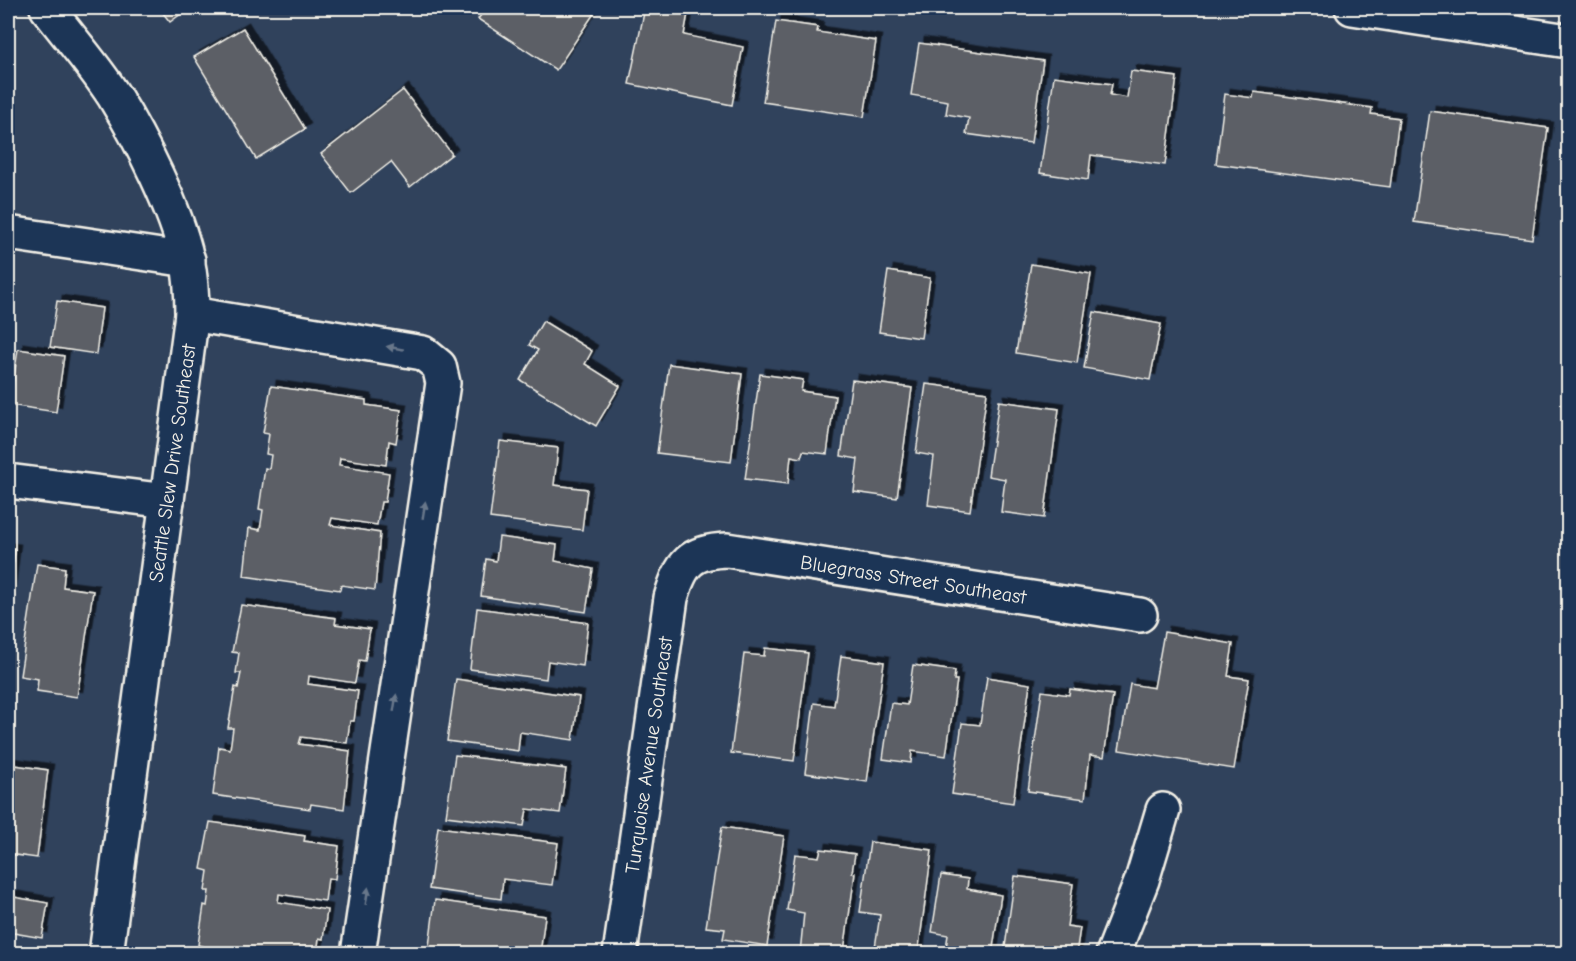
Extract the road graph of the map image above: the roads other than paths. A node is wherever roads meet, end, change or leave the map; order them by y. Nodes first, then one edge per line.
1 (47, 8) edge
2 (1352, 8) edge
3 (1433, 14) edge
4 (1569, 41) edge
5 (8, 233) edge
6 (188, 260) junction
7 (192, 314) junction
8 (8, 481) edge
9 (167, 501) junction
10 (688, 560) joint
11 (1140, 615) dead end
12 (1163, 810) dead end
13 (106, 954) edge
14 (358, 954) edge
15 (620, 954) edge
16 (1113, 954) edge

1 - 6 street, Seattle Slew Drive Southeast
2 - 3 street
3 - 4 street
5 - 6 street
6 - 7 street, Seattle Slew Drive Southeast
7 - 9 street, Seattle Slew Drive Southeast
14 -> 7 street
8 - 9 street
9 - 13 street, Seattle Slew Drive Southeast
10 - 11 street, Bluegrass Street Southeast
10 - 15 street, Turquoise Avenue Southeast
12 - 16 street

